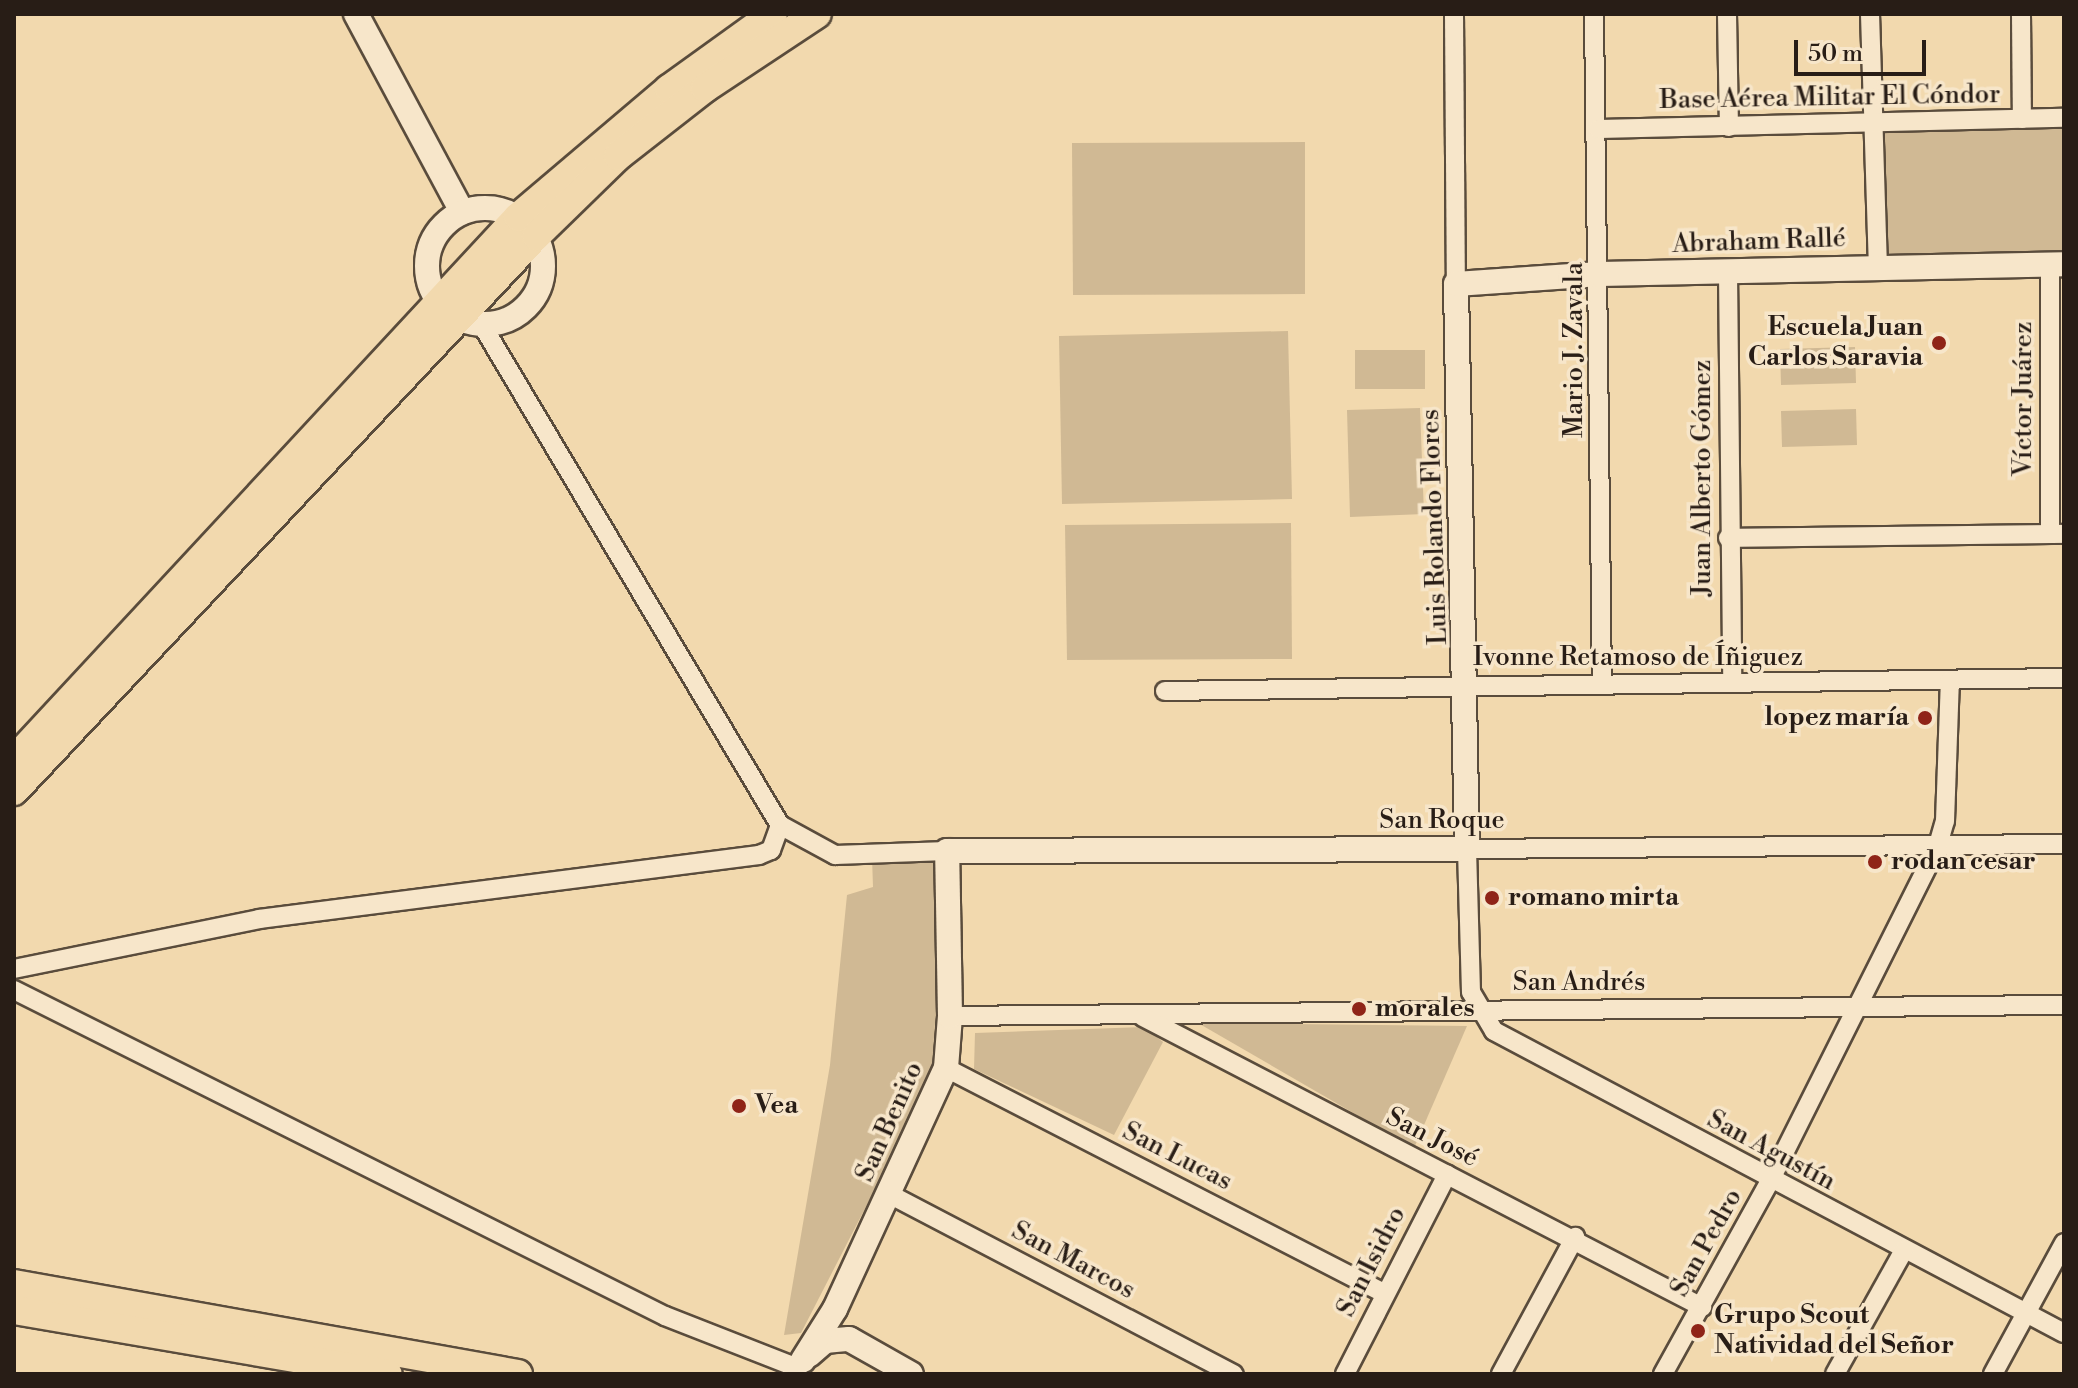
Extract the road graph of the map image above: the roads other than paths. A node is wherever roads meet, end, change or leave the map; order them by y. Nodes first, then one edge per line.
1 (356, 14) edge
2 (773, 14) edge
3 (817, 14) edge
4 (1454, 14) edge
5 (1594, 14) edge
6 (1727, 14) edge
7 (1870, 14) edge
8 (2021, 14) edge
9 (2064, 118) edge
10 (2022, 119) junction
11 (1871, 124) junction
12 (1729, 127) junction
13 (1598, 129) junction
14 (462, 212) junction
15 (527, 226) junction
16 (2057, 264) edge
17 (1878, 267) junction
18 (1728, 272) junction
19 (1600, 274) junction
20 (1456, 284) junction
21 (458, 314) junction
22 (2057, 534) edge
23 (1728, 538) junction
24 (2064, 678) edge
25 (1950, 681) junction
26 (1732, 683) junction
27 (1467, 685) junction
28 (1602, 685) junction
29 (1165, 691) dead end
30 (14, 760) edge
31 (14, 791) edge
32 (780, 825) junction
33 (2064, 844) edge
34 (1938, 845) junction
35 (1467, 849) junction
36 (947, 851) junction
37 (14, 969) edge
38 (14, 990) edge
39 (2064, 1005) edge
40 (1857, 1007) junction
41 (1478, 1010) junction
42 (1139, 1014) junction
43 (950, 1016) junction
44 (1494, 1031) joint
45 (946, 1068) junction
46 (1447, 1175) junction
47 (1770, 1181) junction
48 (889, 1194) junction
49 (1575, 1237) junction
50 (2064, 1243) edge
51 (1904, 1250) junction
52 (14, 1284) edge
53 (1384, 1293) junction
54 (1702, 1307) junction
55 (835, 1309) junction
56 (14, 1310) edge
57 (2026, 1313) junction
58 (2064, 1333) edge
59 (849, 1339) junction
60 (799, 1367) edge
61 (388, 1374) edge
62 (518, 1374) edge
63 (911, 1374) edge
64 (1234, 1374) edge
65 (1345, 1374) edge
66 (1501, 1374) edge
67 (1663, 1374) edge
68 (1835, 1374) edge
69 (1993, 1374) edge

1 - 14 street
2 - 15 main road
3 - 15 main road
4 - 20 street, Luis Rolando Flores
5 - 13 street, Mario J. Zavala
6 - 12 street
7 - 11 street
8 - 10 street
9 - 10 street, Base Aérea Militar El Cóndor
10 - 11 street, Base Aérea Militar El Cóndor
11 - 12 street, Base Aérea Militar El Cóndor
11 - 17 street
12 - 13 street, Base Aérea Militar El Cóndor
13 - 19 street, Mario J. Zavala
14 - 15 street
14 - 21 street
15 - 21 main road
15 - 21 street
16 - 17 street, Abraham Rallé
16 - 22 street, Víctor Juárez
17 - 18 street, Abraham Rallé
18 - 19 street, Abraham Rallé
18 - 23 street, Juan Alberto Gómez
19 - 20 street, Abraham Rallé
19 - 28 street, Mario J. Zavala
20 - 27 street, Luis Rolando Flores
21 - 30 main road
21 - 31 main road
21 - 32 street
22 - 23 street
23 - 26 street, Juan Alberto Gómez
24 - 25 street, Ivonne Retamoso de Íñiguez
25 - 26 street, Ivonne Retamoso de Íñiguez
25 - 34 street, San Pedro
26 - 28 street, Ivonne Retamoso de Íñiguez
27 - 28 street, Ivonne Retamoso de Íñiguez
27 - 29 street, Ivonne Retamoso de Íñiguez
27 - 35 street, Luis Rolando Flores
32 - 36 street
32 - 37 street
33 - 34 street, San Roque
34 - 35 street, San Roque
34 - 40 street, San Pedro
35 - 36 street, San Roque
35 - 41 street, Luis Rolando Flores
36 - 43 street, San Benito
38 - 60 street
39 - 40 street, San Andrés
40 - 41 street, San Andrés
40 - 47 street, San Pedro
41 - 42 street, San Andrés
41 - 44 street, Luis Rolando Flores
42 - 43 street, San Andrés
42 - 46 street, San José
43 - 45 street, San Benito
44 - 47 street, San Agustín
45 - 48 street, San Benito
45 - 53 street, San Lucas
46 - 49 street, San José
46 - 53 street, San Isidro
47 - 51 street, San Agustín
47 - 54 street, San Pedro
48 - 55 street, San Benito
48 - 64 street, San Marcos
49 - 54 street, San José
49 - 66 street
50 - 57 street
51 - 57 street, San Agustín
51 - 68 street
52 - 62 main road
53 - 65 street, San Isidro
54 - 67 street, San Pedro
55 - 59 street
55 - 60 street, San Benito
56 - 61 main road
57 - 58 street, San Agustín
57 - 69 street
59 - 60 street
59 - 63 street

